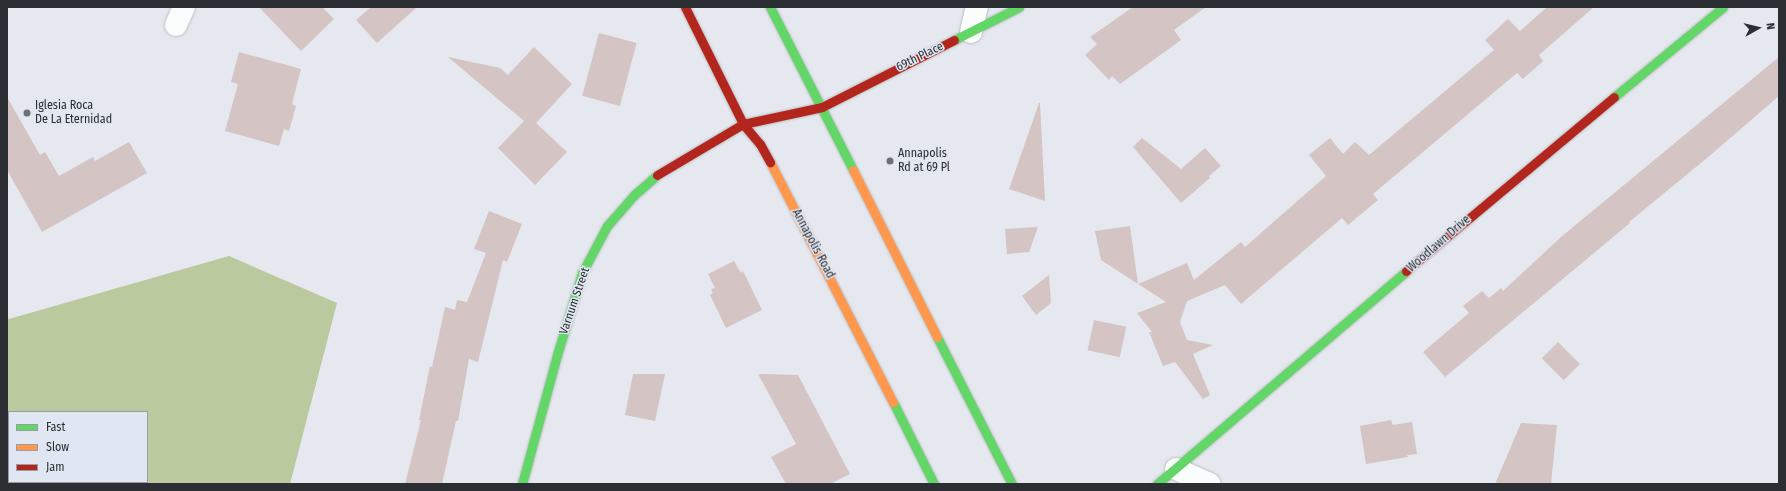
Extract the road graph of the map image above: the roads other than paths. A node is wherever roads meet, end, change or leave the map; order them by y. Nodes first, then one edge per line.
1 (685, 7) edge
2 (770, 7) edge
3 (977, 7) edge
4 (1019, 7) edge
5 (1723, 7) edge
6 (971, 32) junction
7 (822, 107) junction
8 (743, 124) junction
9 (1176, 469) junction
10 (522, 484) edge
11 (934, 484) edge
12 (1012, 484) edge
13 (1156, 484) edge
14 (1210, 484) edge

1 - 8 street, Annapolis Road
2 - 7 street
3 - 6 street
4 - 6 street, 69th Place
5 - 9 street, Woodlawn Drive
6 - 7 street, 69th Place
7 - 8 street, Varnum Street
7 - 12 street
8 - 10 street, Varnum Street
8 - 11 street, Annapolis Road
9 - 13 street, Woodlawn Drive
9 - 14 street

